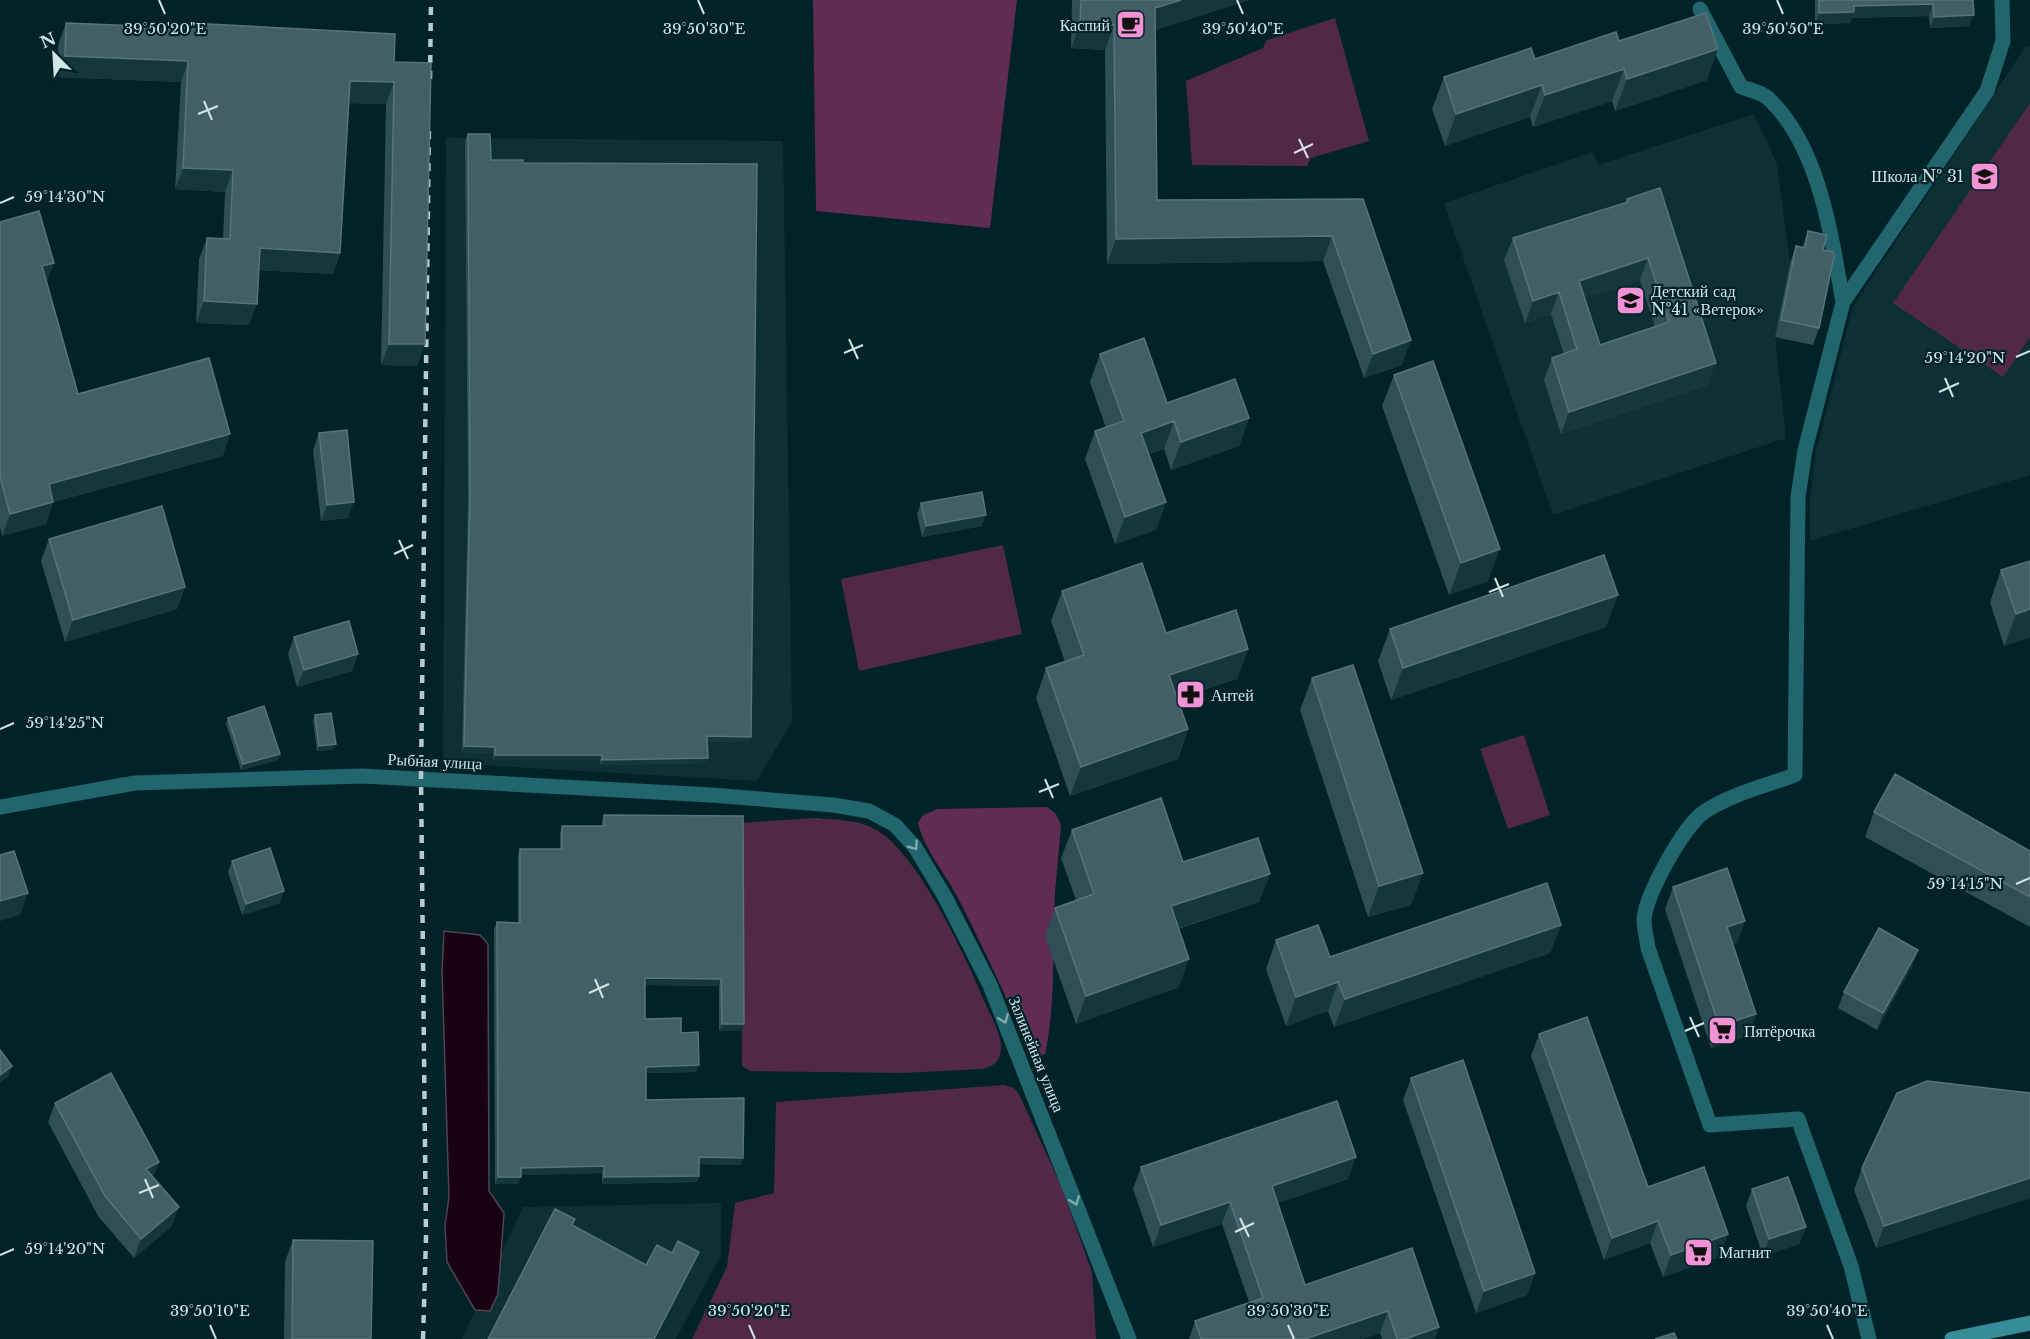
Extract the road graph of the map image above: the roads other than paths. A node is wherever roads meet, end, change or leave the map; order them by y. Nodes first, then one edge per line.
1 (2002, 0) edge
2 (1700, 9) dead end
3 (1843, 302) junction
4 (0, 807) edge
5 (869, 811) joint
6 (2030, 1323) edge
7 (1129, 1339) edge
8 (1869, 1339) edge
9 (1952, 1339) edge

1 - 3 street
2 - 3 street
3 - 8 street
4 - 5 street, Рыбная улица
5 -> 7 street, Залинейная улица
6 - 9 main road

